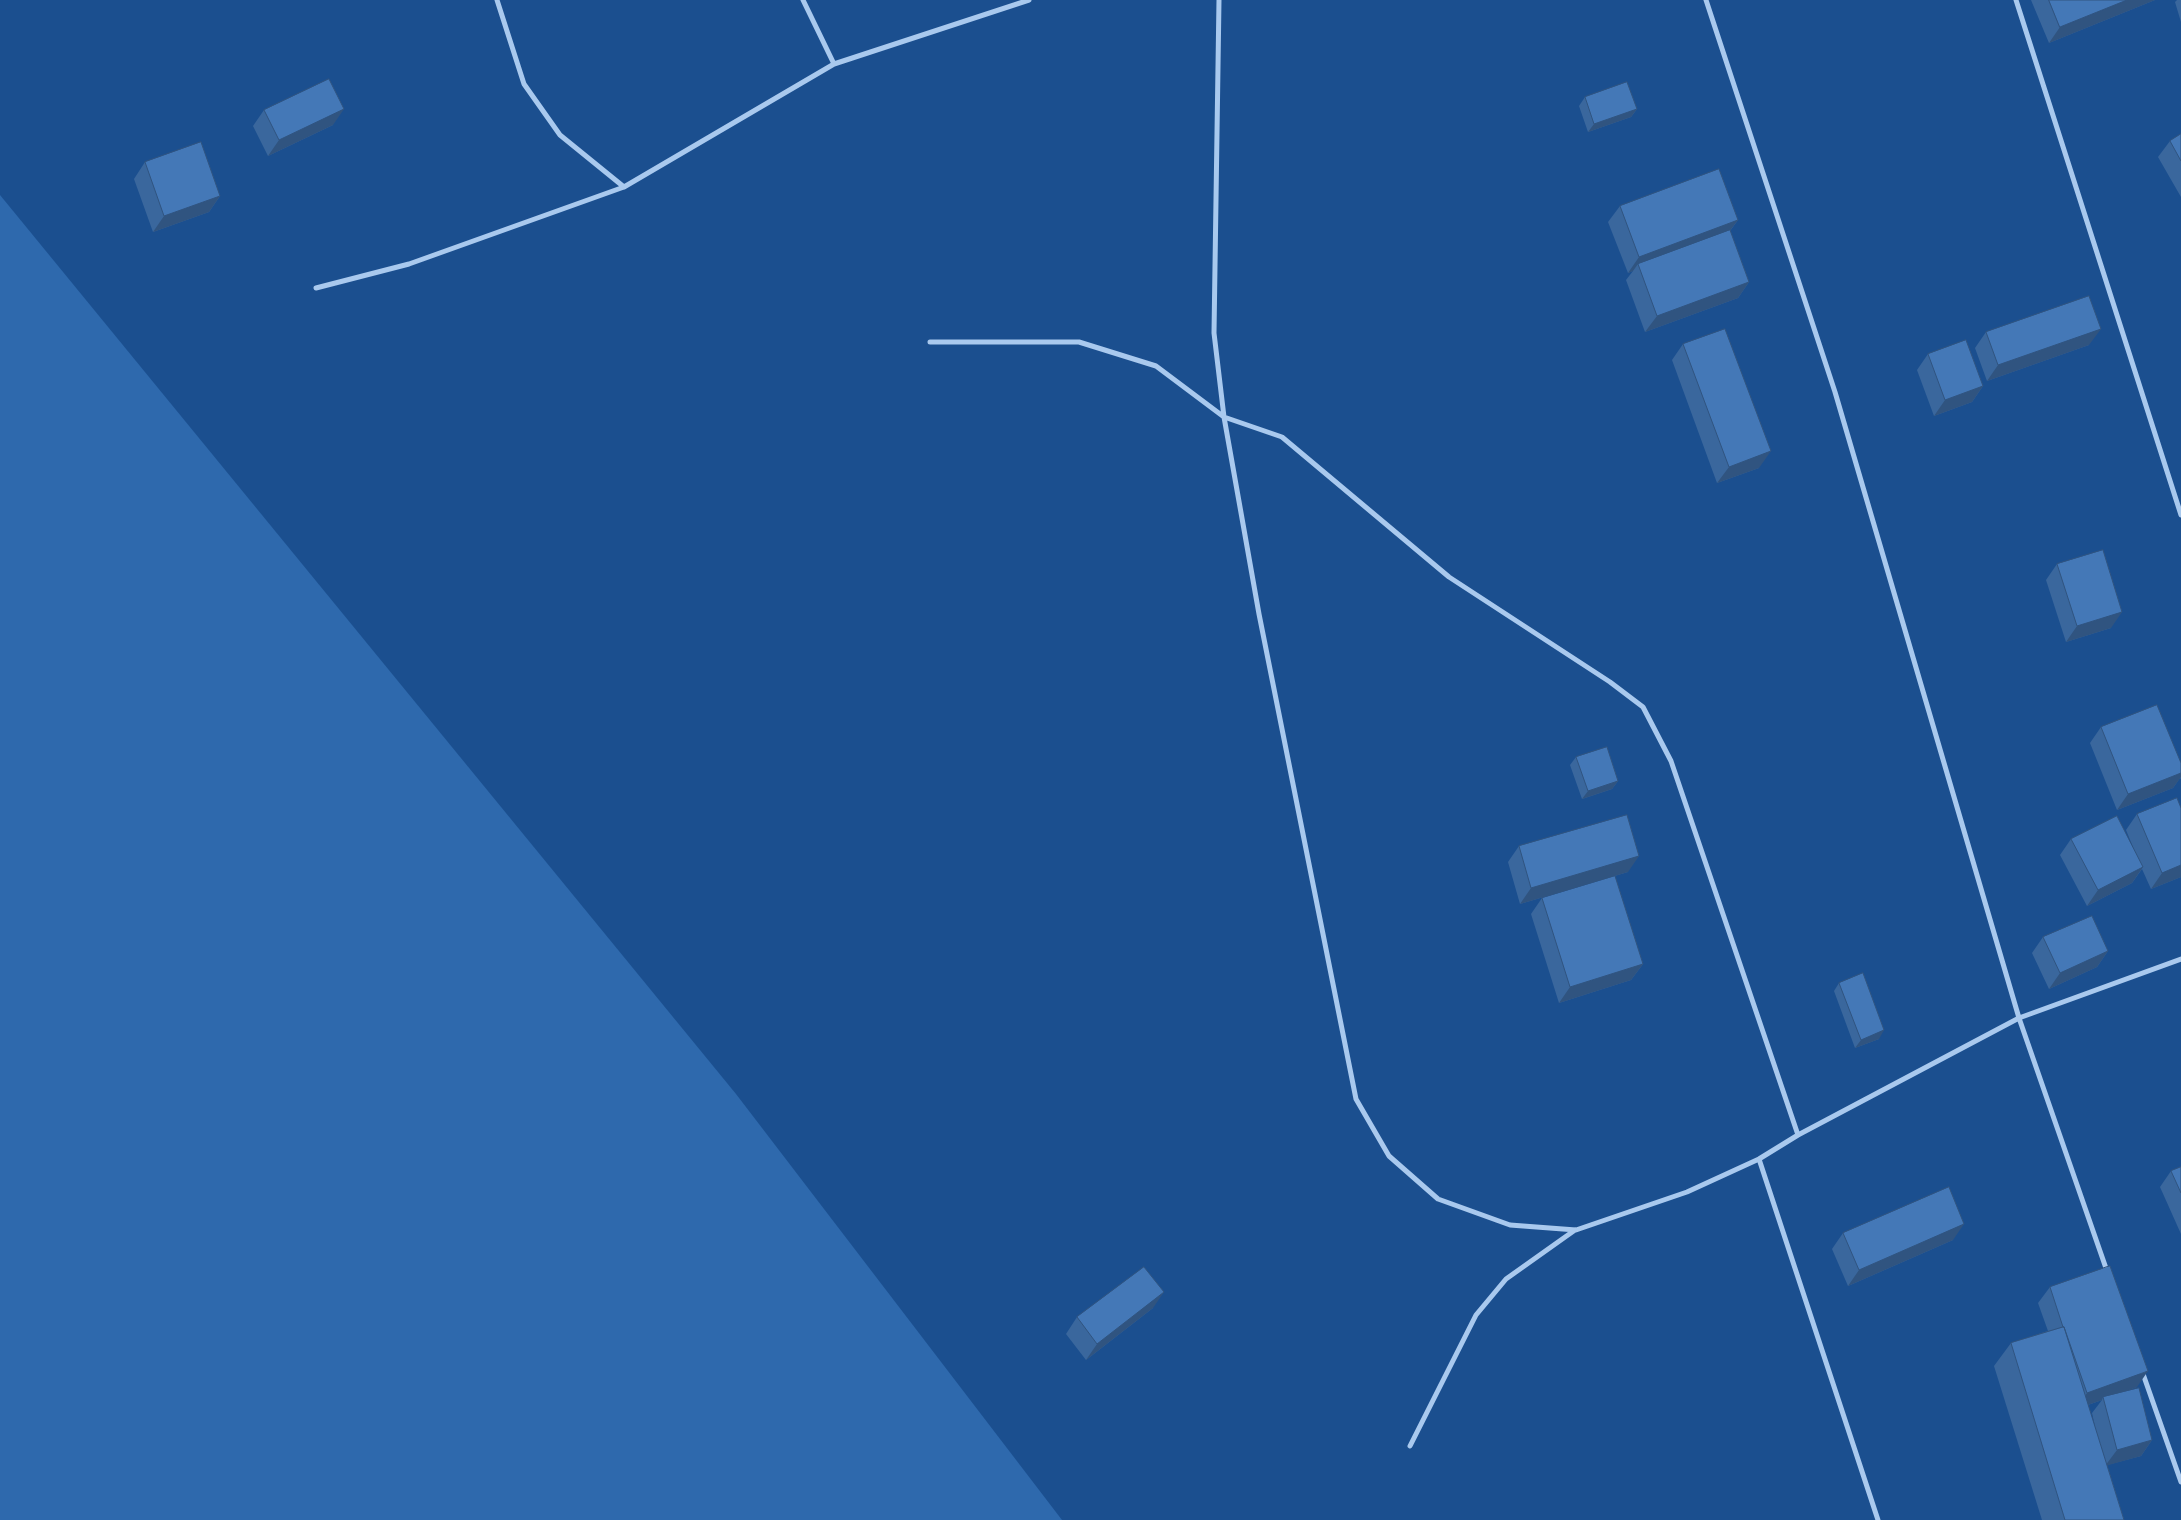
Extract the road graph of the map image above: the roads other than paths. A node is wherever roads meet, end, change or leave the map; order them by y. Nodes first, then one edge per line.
1 (497, 0) edge
2 (803, 0) edge
3 (1029, 0) edge
4 (1219, 0) edge
5 (1706, 0) edge
6 (2016, 0) edge
7 (834, 64) junction
8 (624, 187) junction
9 (316, 288) dead end
10 (930, 342) dead end
11 (1224, 416) junction
12 (2181, 515) edge
13 (2181, 959) edge
14 (2019, 1018) junction
15 (1798, 1135) junction
16 (1759, 1159) junction
17 (1576, 1230) junction
18 (2110, 1278) edge
19 (2139, 1361) edge
20 (1410, 1446) dead end
21 (2181, 1482) edge
22 (1878, 1520) edge

1 - 8 street
2 - 7 street
3 - 7 street
4 - 11 street
5 - 14 street
6 - 12 street
7 - 8 street
8 - 9 street
10 - 11 street
11 - 15 street
11 - 17 street
13 - 14 street
14 - 15 street
14 - 18 street
15 - 16 street
16 - 17 street
16 - 22 street
17 - 20 street
19 - 21 street

